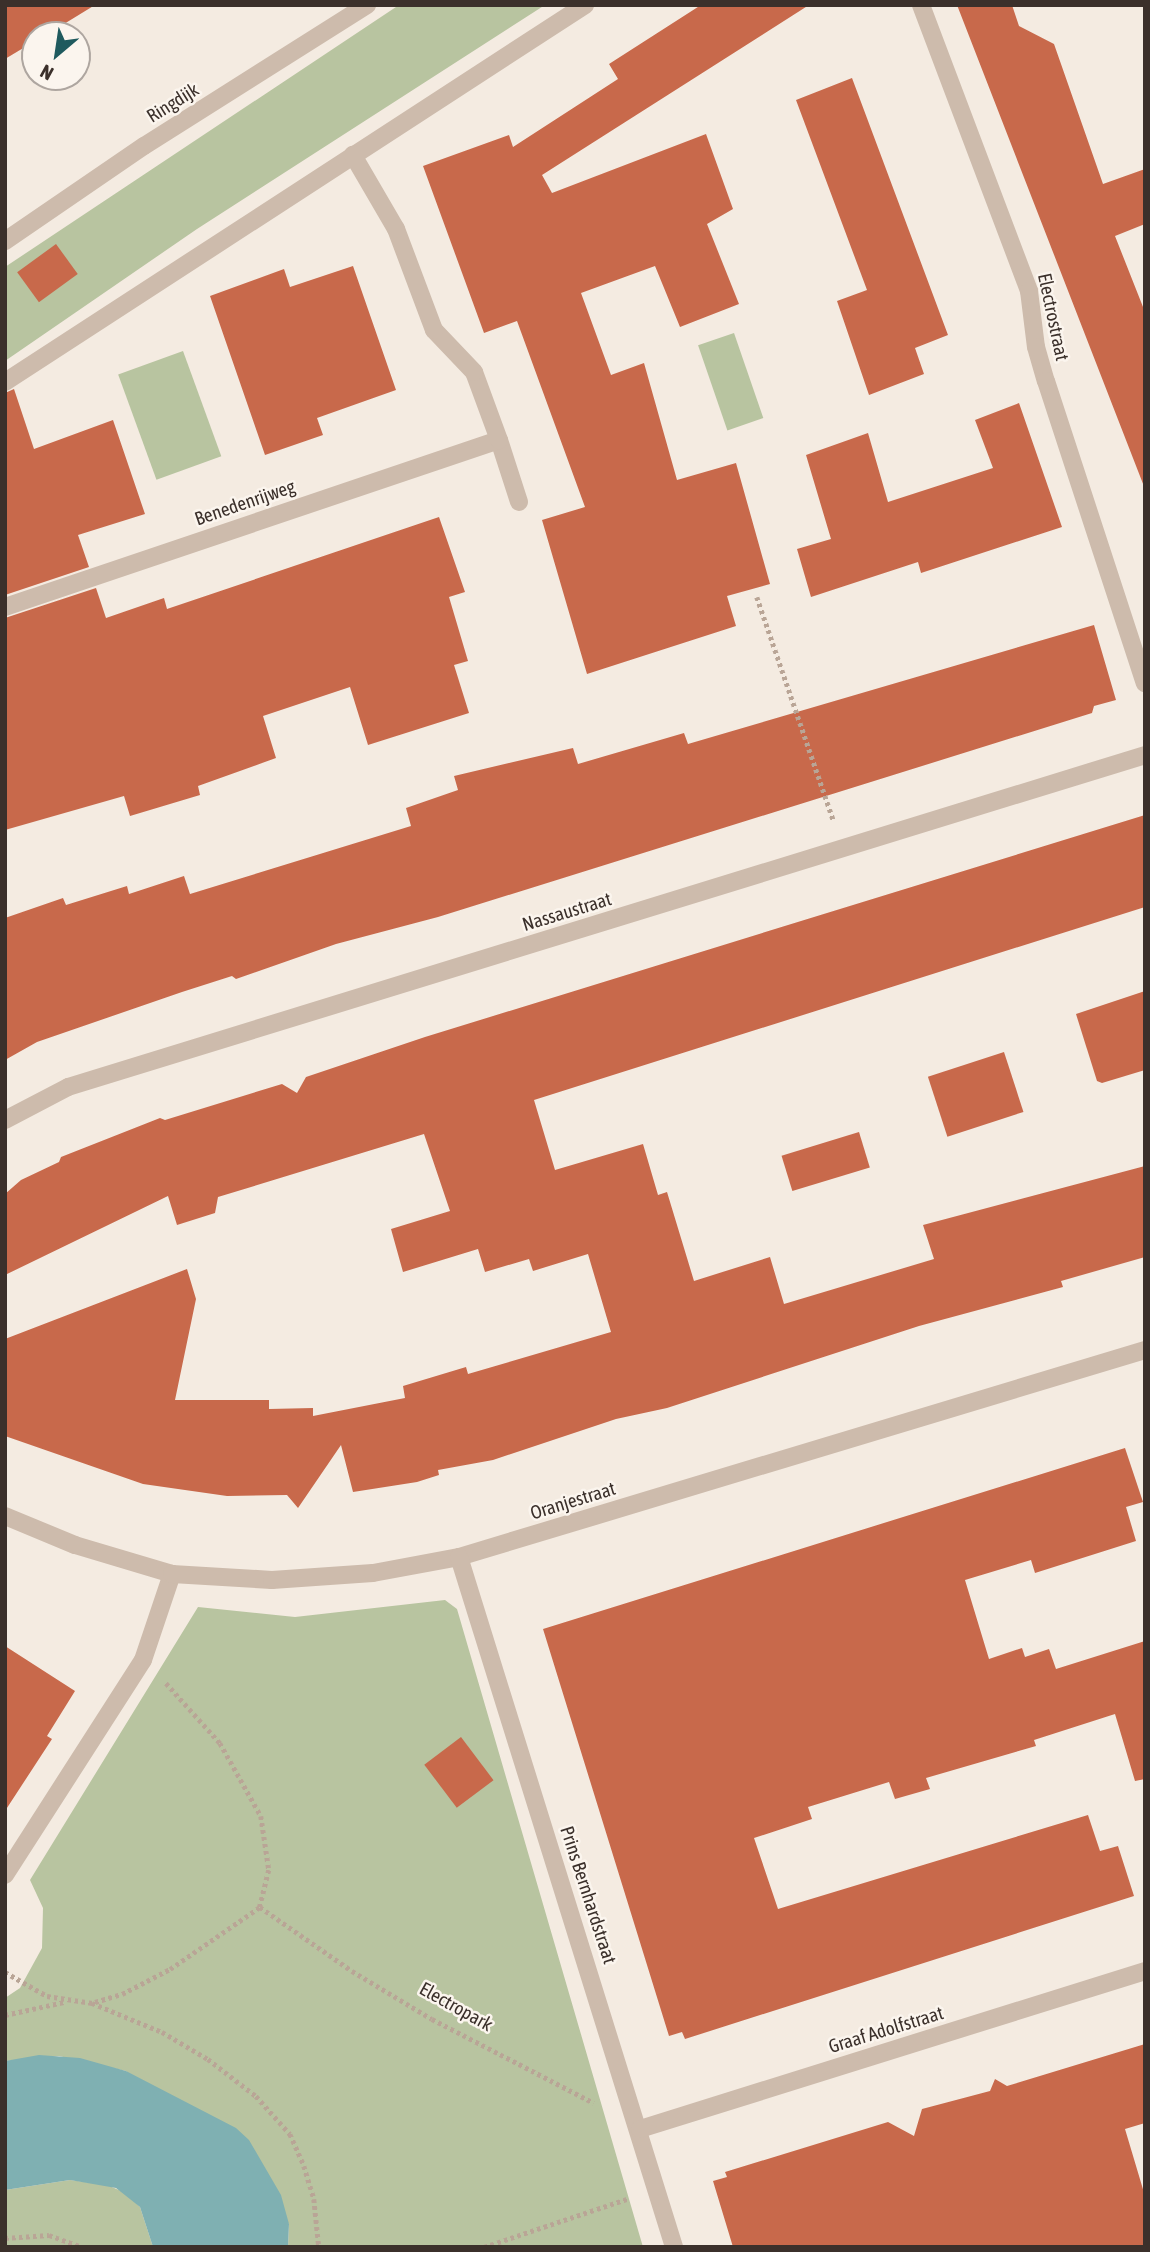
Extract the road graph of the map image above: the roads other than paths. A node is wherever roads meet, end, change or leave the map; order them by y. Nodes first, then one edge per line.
1 (367, 5) edge
2 (585, 5) edge
3 (921, 5) edge
4 (353, 155) junction
5 (5, 241) edge
6 (5, 382) edge
7 (499, 440) junction
8 (519, 502) dead end
9 (5, 607) edge
10 (1145, 683) edge
11 (1145, 755) edge
12 (5, 1120) edge
13 (1145, 1350) edge
14 (5, 1516) edge
15 (459, 1557) junction
16 (172, 1574) junction
17 (5, 1874) edge
18 (1145, 1971) edge
19 (640, 2129) junction
20 (674, 2247) edge

1 - 5 street, Ringdijk
2 - 4 street
3 - 10 street, Electrostraat
4 - 6 street
4 - 7 street
7 - 8 street
7 - 9 street, Benedenrijweg
11 - 12 street, Nassaustraat
13 - 15 street, Oranjestraat
14 - 16 street, Oranjestraat
15 - 16 street, Oranjestraat
15 - 19 street, Prins Bernhardstraat
16 - 17 street
18 - 19 street, Graaf Adolfstraat
19 - 20 street, Prins Bernhardstraat

